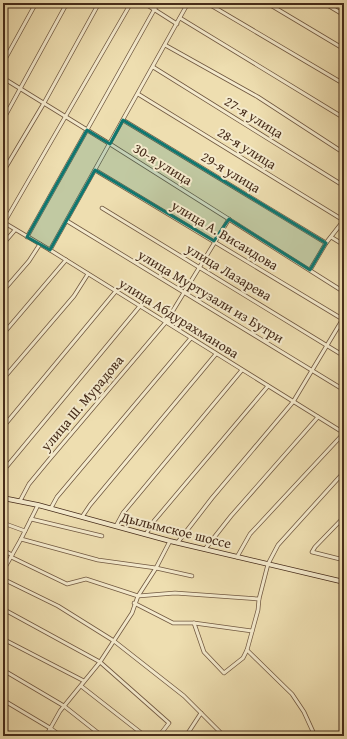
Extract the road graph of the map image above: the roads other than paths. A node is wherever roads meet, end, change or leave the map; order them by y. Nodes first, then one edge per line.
1 (6, 3) edge
2 (36, 3) edge
3 (67, 3) edge
4 (99, 3) edge
5 (131, 3) edge
6 (144, 3) edge
7 (158, 3) edge
8 (188, 3) edge
9 (207, 3) edge
10 (267, 3) edge
11 (324, 3) edge
12 (3, 8) edge
13 (154, 10) junction
14 (344, 15) edge
15 (180, 18) junction
16 (177, 24) junction
17 (165, 45) junction
18 (344, 49) edge
19 (3, 63) edge
20 (153, 67) junction
21 (3, 78) edge
22 (344, 84) edge
23 (21, 89) junction
24 (138, 94) junction
25 (44, 103) junction
26 (66, 117) junction
27 (344, 118) edge
28 (3, 120) edge
29 (123, 120) junction
30 (87, 130) junction
31 (110, 144) junction
32 (344, 153) edge
33 (95, 170) junction
34 (3, 172) edge
35 (344, 186) edge
36 (102, 208) dead end
37 (229, 219) junction
38 (344, 220) edge
39 (67, 221) junction
40 (3, 223) edge
41 (15, 230) junction
42 (27, 237) junction
43 (331, 237) junction
44 (214, 241) junction
45 (326, 243) junction
46 (3, 244) edge
47 (40, 244) junction
48 (344, 245) edge
49 (50, 250) junction
50 (66, 260) junction
51 (199, 267) junction
52 (310, 270) junction
53 (88, 274) junction
54 (3, 291) edge
55 (116, 291) junction
56 (184, 292) junction
57 (344, 292) edge
58 (140, 306) junction
59 (344, 319) edge
60 (166, 322) junction
61 (3, 334) edge
62 (191, 338) junction
63 (327, 346) junction
64 (216, 354) junction
65 (344, 356) edge
66 (242, 370) junction
67 (313, 371) junction
68 (3, 379) edge
69 (268, 386) junction
70 (344, 390) edge
71 (293, 402) junction
72 (318, 418) junction
73 (3, 427) edge
74 (344, 433) edge
75 (3, 470) edge
76 (344, 472) edge
77 (3, 498) edge
78 (20, 501) junction
79 (38, 505) junction
80 (51, 508) junction
81 (82, 517) junction
82 (344, 517) edge
83 (32, 519) junction
84 (340, 521) junction
85 (3, 523) edge
86 (344, 525) edge
87 (116, 526) junction
88 (25, 531) junction
89 (146, 534) junction
90 (102, 536) dead end
91 (21, 539) junction
92 (170, 541) junction
93 (178, 542) junction
94 (205, 549) junction
95 (3, 550) edge
96 (12, 556) junction
97 (237, 556) junction
98 (344, 560) edge
99 (268, 564) junction
100 (156, 568) junction
101 (3, 571) edge
102 (192, 576) dead end
103 (3, 579) edge
104 (344, 582) edge
105 (138, 596) junction
106 (259, 599) junction
107 (134, 603) junction
108 (3, 609) edge
109 (194, 623) junction
110 (252, 631) junction
111 (3, 639) edge
112 (114, 641) junction
113 (247, 650) junction
114 (100, 662) junction
115 (3, 670) edge
116 (84, 681) junction
117 (81, 686) junction
118 (3, 700) edge
119 (64, 706) junction
120 (201, 713) junction
121 (50, 728) junction
122 (3, 731) edge
123 (11, 736) edge
124 (46, 736) edge
125 (61, 736) edge
126 (102, 736) edge
127 (145, 736) edge
128 (159, 736) edge
129 (186, 736) edge
130 (224, 736) edge
131 (315, 736) edge

1 - 12 street
2 - 19 street
3 - 23 street
4 - 25 street
5 - 26 street
6 - 13 street
7 - 13 street
8 - 15 street
9 - 22 street
10 - 18 street
11 - 14 street
13 - 16 street
13 - 30 street
15 - 16 street
15 - 27 street
16 - 17 street
17 - 20 street
17 - 32 street
20 - 24 street
20 - 35 street, 27-я улица
21 - 23 street, 30-я улица
23 - 25 street, 30-я улица
23 - 28 street
24 - 29 street
24 - 38 street, 28-я улица
25 - 26 street, 30-я улица
25 - 34 street
26 - 30 street, 30-я улица
26 - 40 street
29 - 31 street
29 - 45 street, 29-я улица
30 - 31 street, 30-я улица
30 - 42 street
31 - 33 street
31 - 37 street, 30-я улица
33 - 39 street
33 - 44 street, улица А. Висаидова
36 - 51 street, улица Лазарева
37 - 44 street, улица Ш. Мурадова
37 - 52 street, 30-я улица
38 - 43 street
39 - 49 street
39 - 56 street, улица Муртузали из Бутри
40 - 41 street, улица Абдурахманова
41 - 42 street, улица Абдурахманова
41 - 46 street
42 - 47 street, улица Абдурахманова
43 - 45 street
43 - 48 street
44 - 51 street, улица Ш. Мурадова
44 - 59 street, улица А. Висаидова
45 - 52 street
47 - 49 street, улица Абдурахманова
47 - 54 street
49 - 50 street, улица Абдурахманова
50 - 53 street, улица Абдурахманова
50 - 61 street
51 - 56 street, улица Ш. Мурадова
51 - 63 street, улица Лазарева
52 - 57 street, 30-я улица
53 - 55 street, улица Абдурахманова
53 - 68 street
55 - 58 street, улица Абдурахманова
55 - 73 street
56 - 60 street, улица Ш. Мурадова
56 - 67 street, улица Муртузали из Бутри
58 - 60 street, улица Абдурахманова
58 - 75 street
59 - 63 street
60 - 62 street, улица Абдурахманова
60 - 78 street, улица Ш. Мурадова
62 - 64 street, улица Абдурахманова
62 - 80 street
63 - 65 street, улица Лазарева
63 - 67 street
64 - 66 street, улица Абдурахманова
64 - 81 street
66 - 69 street, улица Абдурахманова
66 - 87 street
67 - 70 street, улица Муртузали из Бутри
67 - 71 street
69 - 71 street, улица Абдурахманова
69 - 89 street
71 - 72 street, улица Абдурахманова
71 - 93 street
72 - 74 street, улица Абдурахманова
72 - 94 street
74 - 97 street
76 - 99 street
77 - 78 main road, Дылымское шоссе
78 - 79 main road, Дылымское шоссе
79 - 80 main road, Дылымское шоссе
79 - 83 street
80 - 81 main road, Дылымское шоссе
81 - 87 main road, Дылымское шоссе
82 - 84 street
83 - 88 street
83 - 90 street
84 - 86 street
84 - 98 street
85 - 88 street
87 - 89 main road, Дылымское шоссе
88 - 91 street
89 - 92 main road, Дылымское шоссе
91 - 96 street
91 - 100 street
92 - 93 main road, Дылымское шоссе
92 - 100 street
93 - 94 main road, Дылымское шоссе
94 - 97 main road, Дылымское шоссе
95 - 96 street
96 - 101 street
96 - 105 street
97 - 99 main road, Дылымское шоссе
99 - 104 main road, Дылымское шоссе
99 - 106 street
100 - 102 street
100 - 105 street
103 - 112 street
105 - 106 street
105 - 107 street
106 - 110 street
107 - 109 street
107 - 112 street
108 - 114 street
109 - 110 street
109 - 113 street
110 - 113 street
111 - 116 street
112 - 114 street
112 - 120 street
113 - 131 street
114 - 116 street
114 - 128 street
115 - 119 street
116 - 117 street
117 - 119 street
117 - 127 street
118 - 121 street
119 - 121 street
119 - 126 street
120 - 129 street
120 - 130 street
121 - 124 street
121 - 125 street
122 - 123 street

